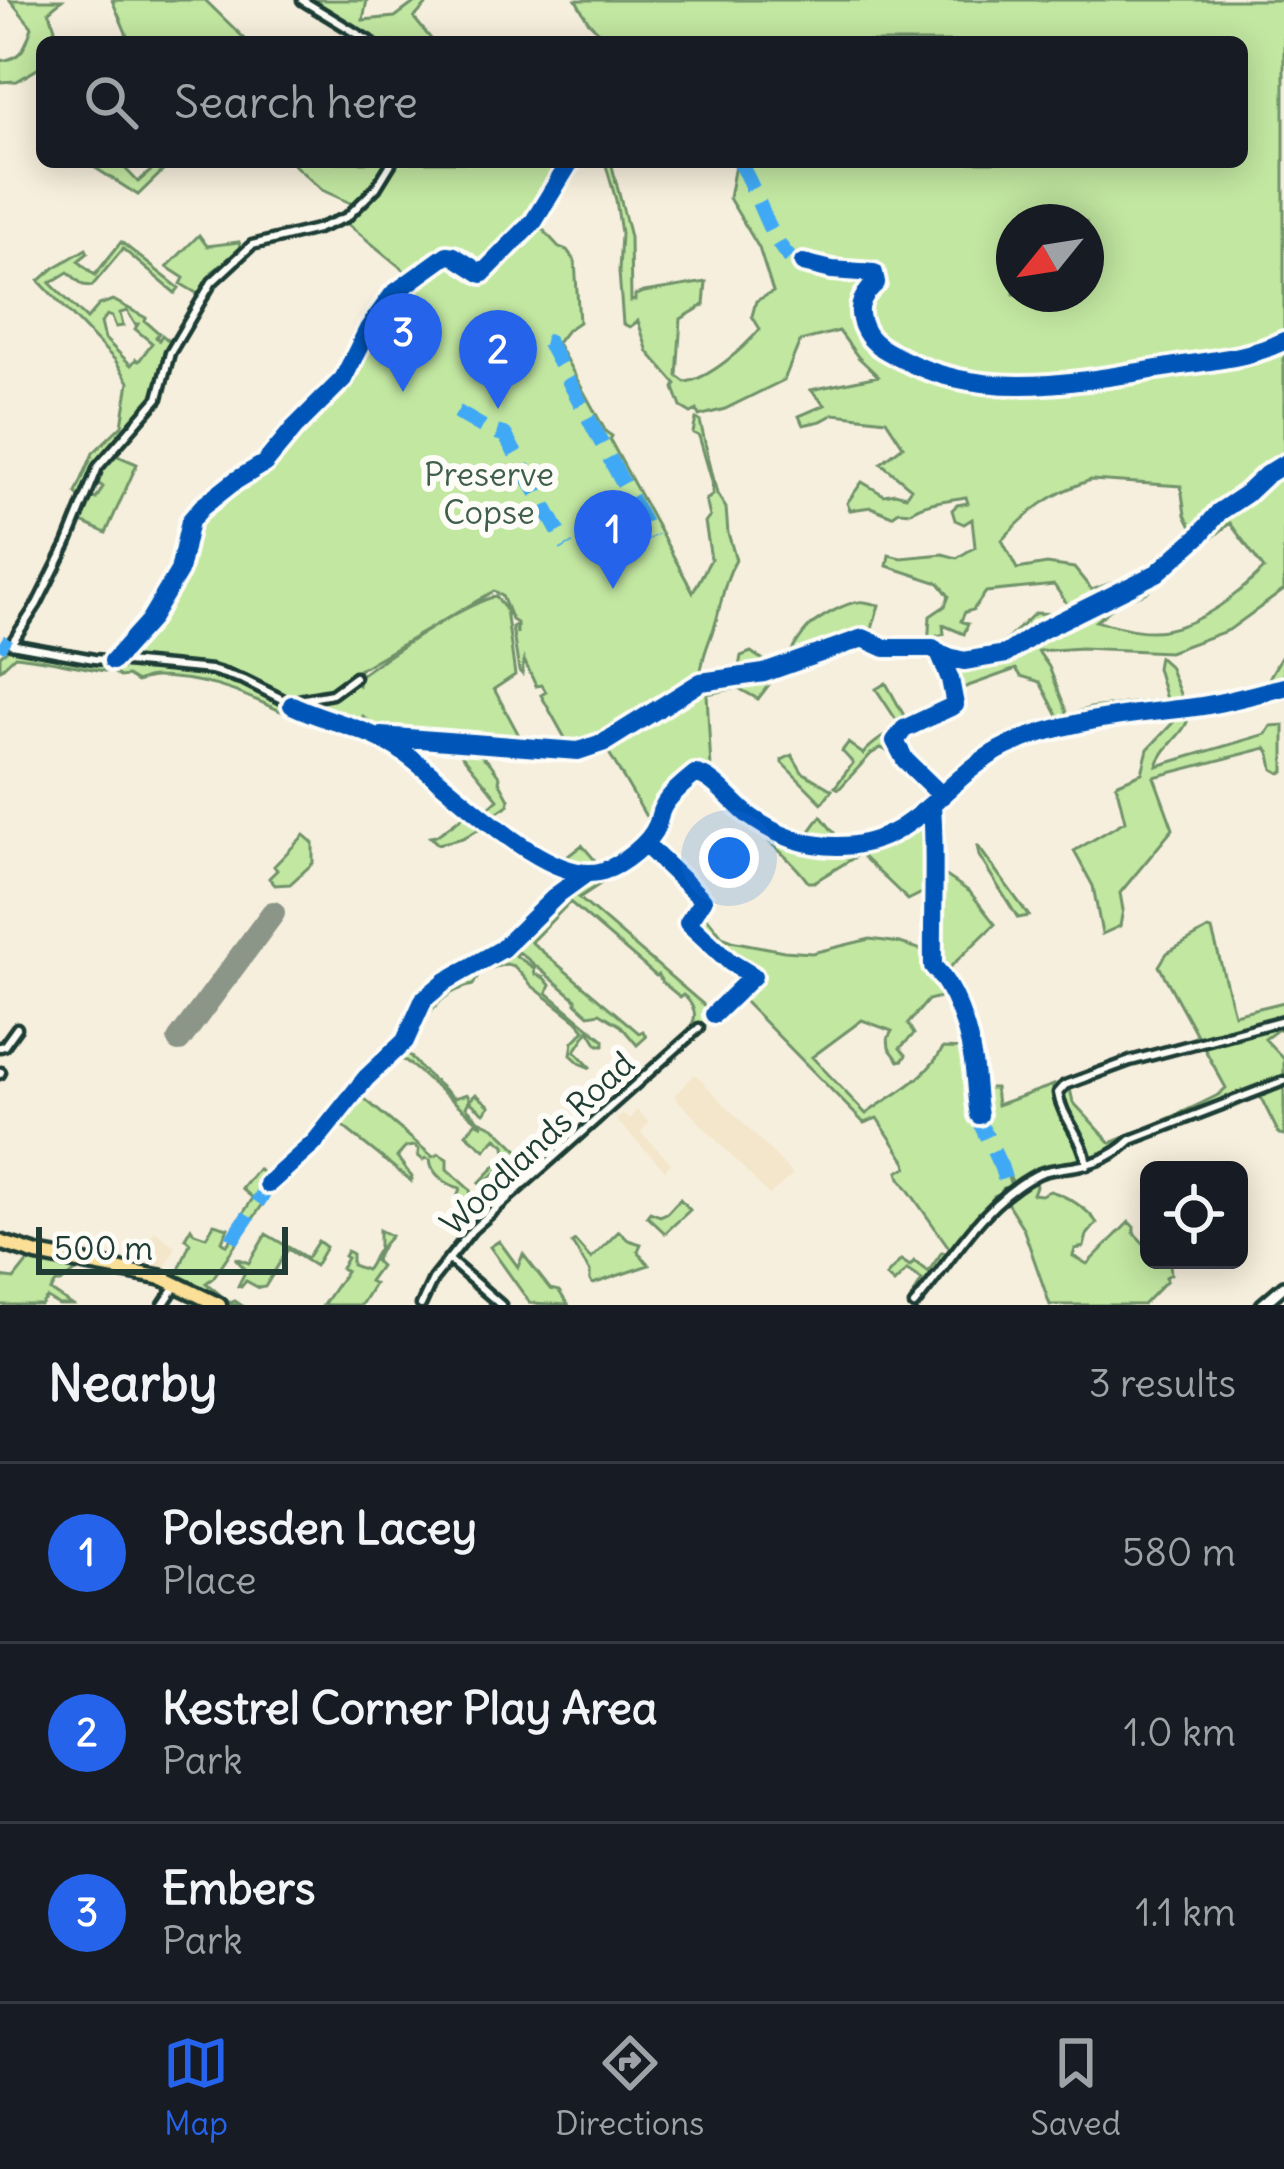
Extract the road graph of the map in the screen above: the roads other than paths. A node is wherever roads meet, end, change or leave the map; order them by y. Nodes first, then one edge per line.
1 (302, 0) edge
2 (362, 36) edge
3 (388, 168) edge
4 (11, 644) junction
5 (0, 653) edge
6 (355, 677) dead end
7 (1284, 1021) edge
8 (17, 1028) dead end
9 (699, 1028) dead end
10 (0, 1047) edge
11 (1284, 1081) edge
12 (1087, 1165) junction
13 (0, 1243) edge
14 (448, 1259) junction
15 (177, 1284) junction
16 (1284, 1286) edge
17 (163, 1305) edge
18 (219, 1305) edge
19 (421, 1305) edge
20 (501, 1305) edge
21 (914, 1305) edge
22 (1262, 1305) edge

1 - 2 street
3 - 4 street
4 - 5 street
4 - 6 street
7 - 12 street
8 - 10 street
9 - 14 street, Woodlands Road
11 - 12 street
12 - 21 street
13 - 15 main road
14 - 19 street, Woodlands Road
14 - 20 street
15 - 17 street
15 - 18 main road
16 - 22 street

